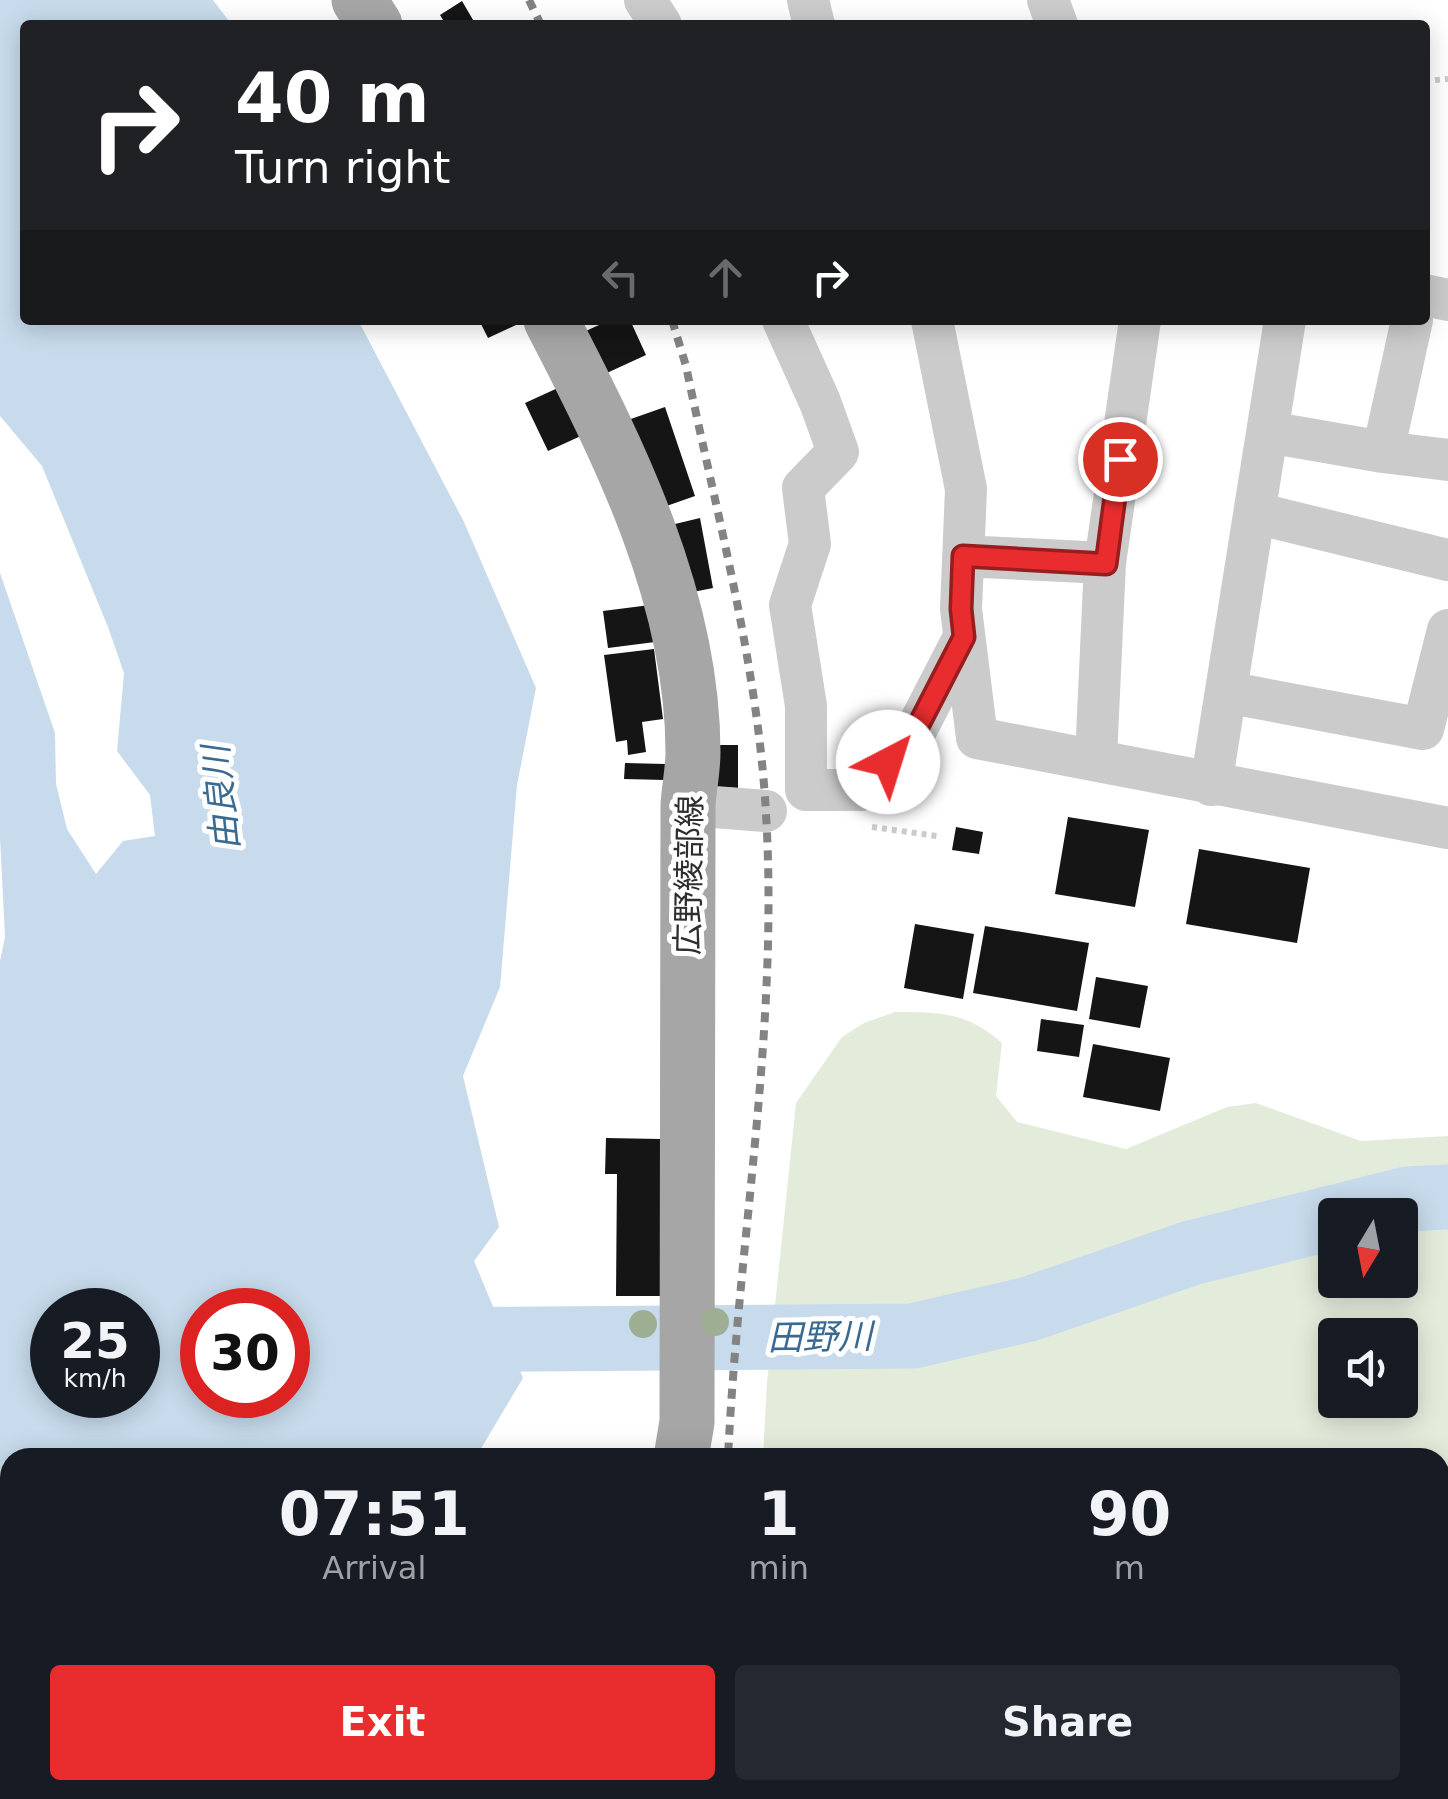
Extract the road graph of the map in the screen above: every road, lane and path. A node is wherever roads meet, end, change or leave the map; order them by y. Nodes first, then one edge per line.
1 (555, 325) edge
2 (785, 325) edge
3 (933, 325) edge
4 (1139, 325) edge
5 (1284, 325) edge
6 (1411, 325) edge
7 (1268, 432) junction
8 (1383, 452) junction
9 (1448, 460) edge
10 (1255, 513) junction
11 (963, 556) junction
12 (1448, 560) edge
13 (1106, 564) junction
14 (1448, 630) edge
15 (964, 637) junction
16 (1226, 692) junction
17 (1096, 758) junction
18 (1211, 785) junction
19 (688, 806) junction
20 (766, 812) dead end
21 (1448, 828) edge
22 (683, 1448) edge

1 - 19 main road, 広野綾部線
2 - 15 street
3 - 11 street
4 - 13 street
5 - 7 street
6 - 8 street
7 - 8 street
7 - 10 street
8 - 9 street
10 - 12 street
10 - 16 street
11 - 13 street
11 - 15 street
13 - 17 street
14 - 16 street
15 - 17 street
16 - 18 street
17 - 18 street
18 - 21 street
19 - 20 street
19 - 22 main road, 広野綾部線

